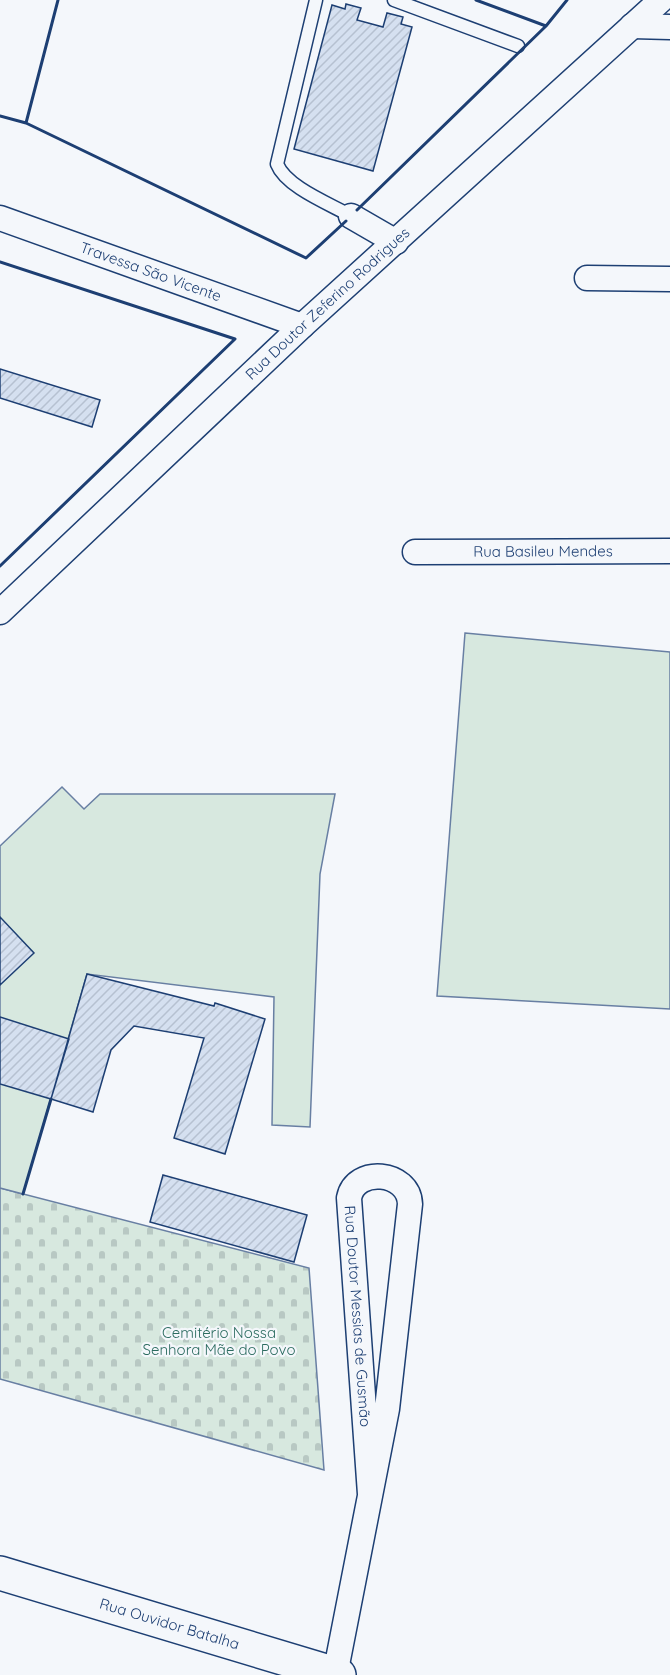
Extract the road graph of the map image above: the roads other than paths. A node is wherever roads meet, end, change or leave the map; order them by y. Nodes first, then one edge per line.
1 (316, 0) edge
2 (394, 0) edge
3 (661, 0) edge
4 (632, 26) junction
5 (670, 27) edge
6 (518, 46) dead end
7 (351, 216) joint
8 (0, 218) edge
9 (396, 242) junction
10 (587, 278) dead end
11 (670, 279) edge
12 (302, 326) junction
13 (670, 551) edge
14 (415, 552) dead end
15 (0, 611) edge
16 (359, 1340) junction
17 (395, 1345) junction
18 (370, 1494) junction
19 (0, 1573) edge
20 (264, 1664) edge
21 (337, 1675) edge

1 - 7 lane
2 - 6 lane
3 - 4 street, Rua Doutor Zeferino Rodrigues
4 - 5 street
4 - 9 street, Rua Doutor Zeferino Rodrigues
7 - 9 street
8 - 12 street, Travessa São Vicente
9 - 12 street, Rua Doutor Zeferino Rodrigues
10 - 11 street
12 - 15 street, Rua Doutor Zeferino Rodrigues
13 - 14 street, Rua Basileu Mendes
16 - 17 street
16 - 17 street, Rua Doutor Messias de Gusmão
16 - 18 street, Rua Doutor Messias de Gusmão
17 - 18 street, Rua Doutor Messias de Gusmão
18 - 21 street, Rua Doutor Messias de Gusmão
19 - 20 street, Rua Ouvidor Batalha
20 - 21 street, Rua Ouvidor Batalha

